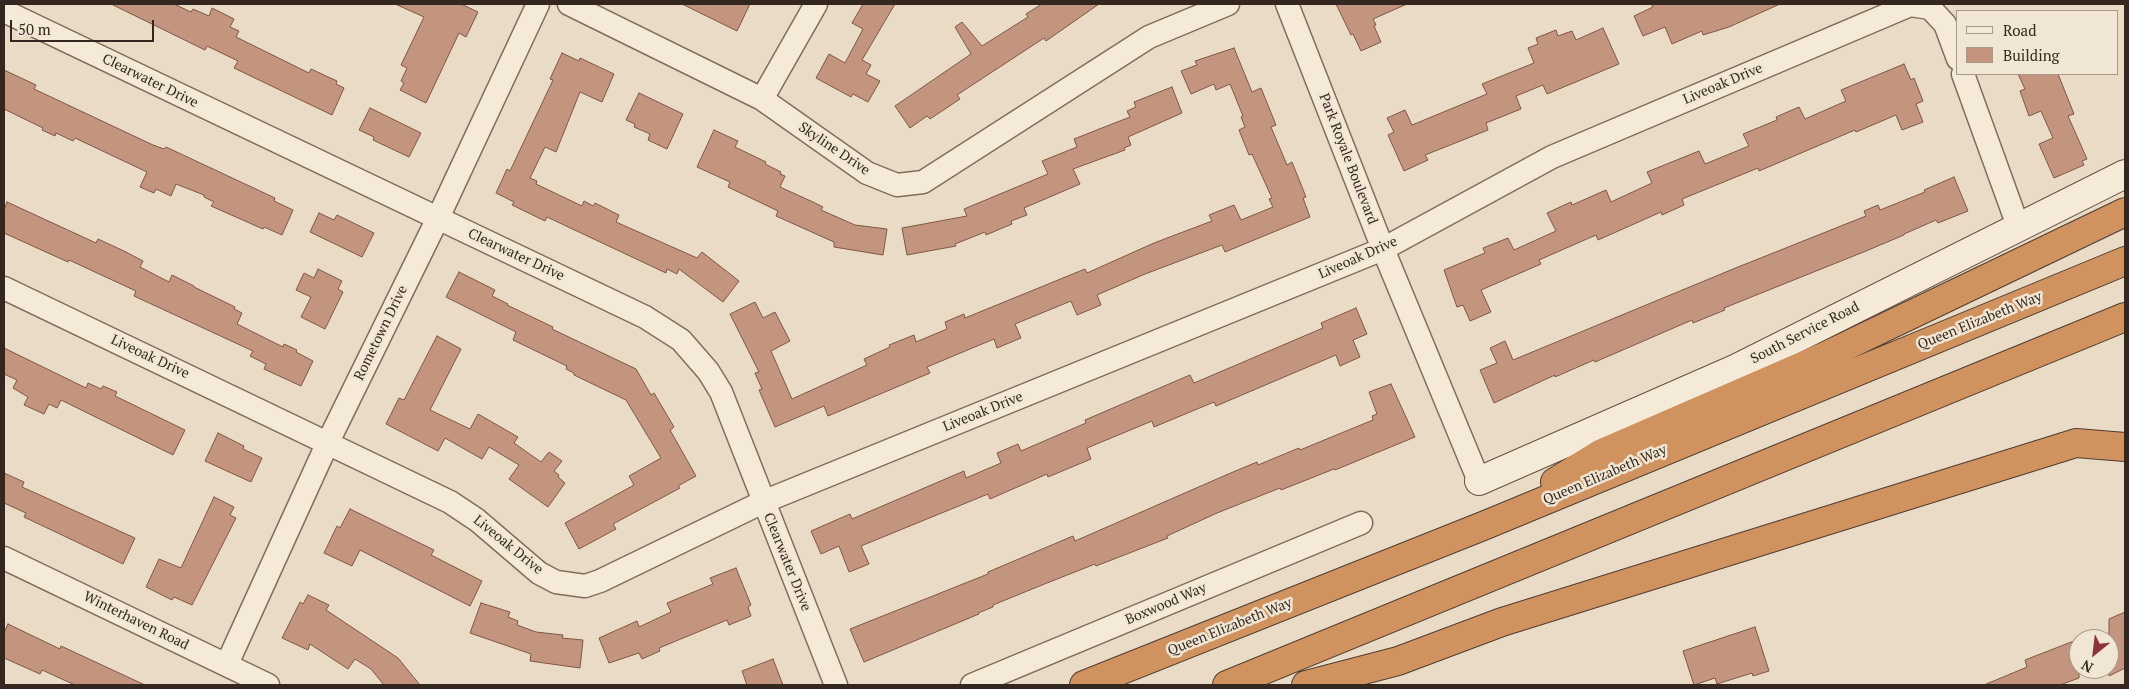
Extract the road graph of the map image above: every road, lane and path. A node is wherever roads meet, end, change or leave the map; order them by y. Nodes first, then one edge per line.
1 (538, 4) edge
2 (569, 4) edge
3 (816, 4) edge
4 (1228, 4) edge
5 (1287, 4) edge
6 (4, 11) edge
7 (1956, 54) edge
8 (1963, 75) edge
9 (762, 99) junction
10 (2125, 174) edge
11 (2125, 212) edge
12 (438, 218) junction
13 (2018, 226) junction
14 (1383, 249) junction
15 (2125, 260) edge
16 (4, 288) edge
17 (2125, 317) edge
18 (328, 442) junction
19 (2125, 447) edge
20 (1479, 481) joint
21 (763, 502) junction
22 (1361, 523) dead end
23 (1483, 526) junction
24 (4, 558) edge
25 (227, 664) junction
26 (268, 685) edge
27 (836, 685) edge
28 (972, 685) edge
29 (1084, 685) edge
30 (1227, 685) edge
31 (1306, 685) edge

1 - 12 street, Rometown Drive
2 - 9 street, Skyline Drive
3 - 9 street
4 - 9 street, Skyline Drive
5 - 14 street, Park Royale Boulevard
6 - 12 street, Clearwater Drive
7 - 14 street, Liveoak Drive
8 - 13 street
10 - 13 main road, South Service Road
11 - 23 highway
12 - 18 street, Rometown Drive
12 - 21 street, Clearwater Drive
13 - 20 main road, South Service Road
14 - 20 street, Park Royale Boulevard
14 - 21 street, Liveoak Drive
15 - 23 highway, Queen Elizabeth Way
16 - 18 street, Liveoak Drive
17 - 30 highway
18 - 21 street, Liveoak Drive
18 - 25 street, Rometown Drive
19 - 31 highway
21 - 27 street, Clearwater Drive
22 - 28 street, Boxwood Way
23 - 29 highway, Queen Elizabeth Way
24 - 25 street, Winterhaven Road
25 - 26 street, Winterhaven Road

